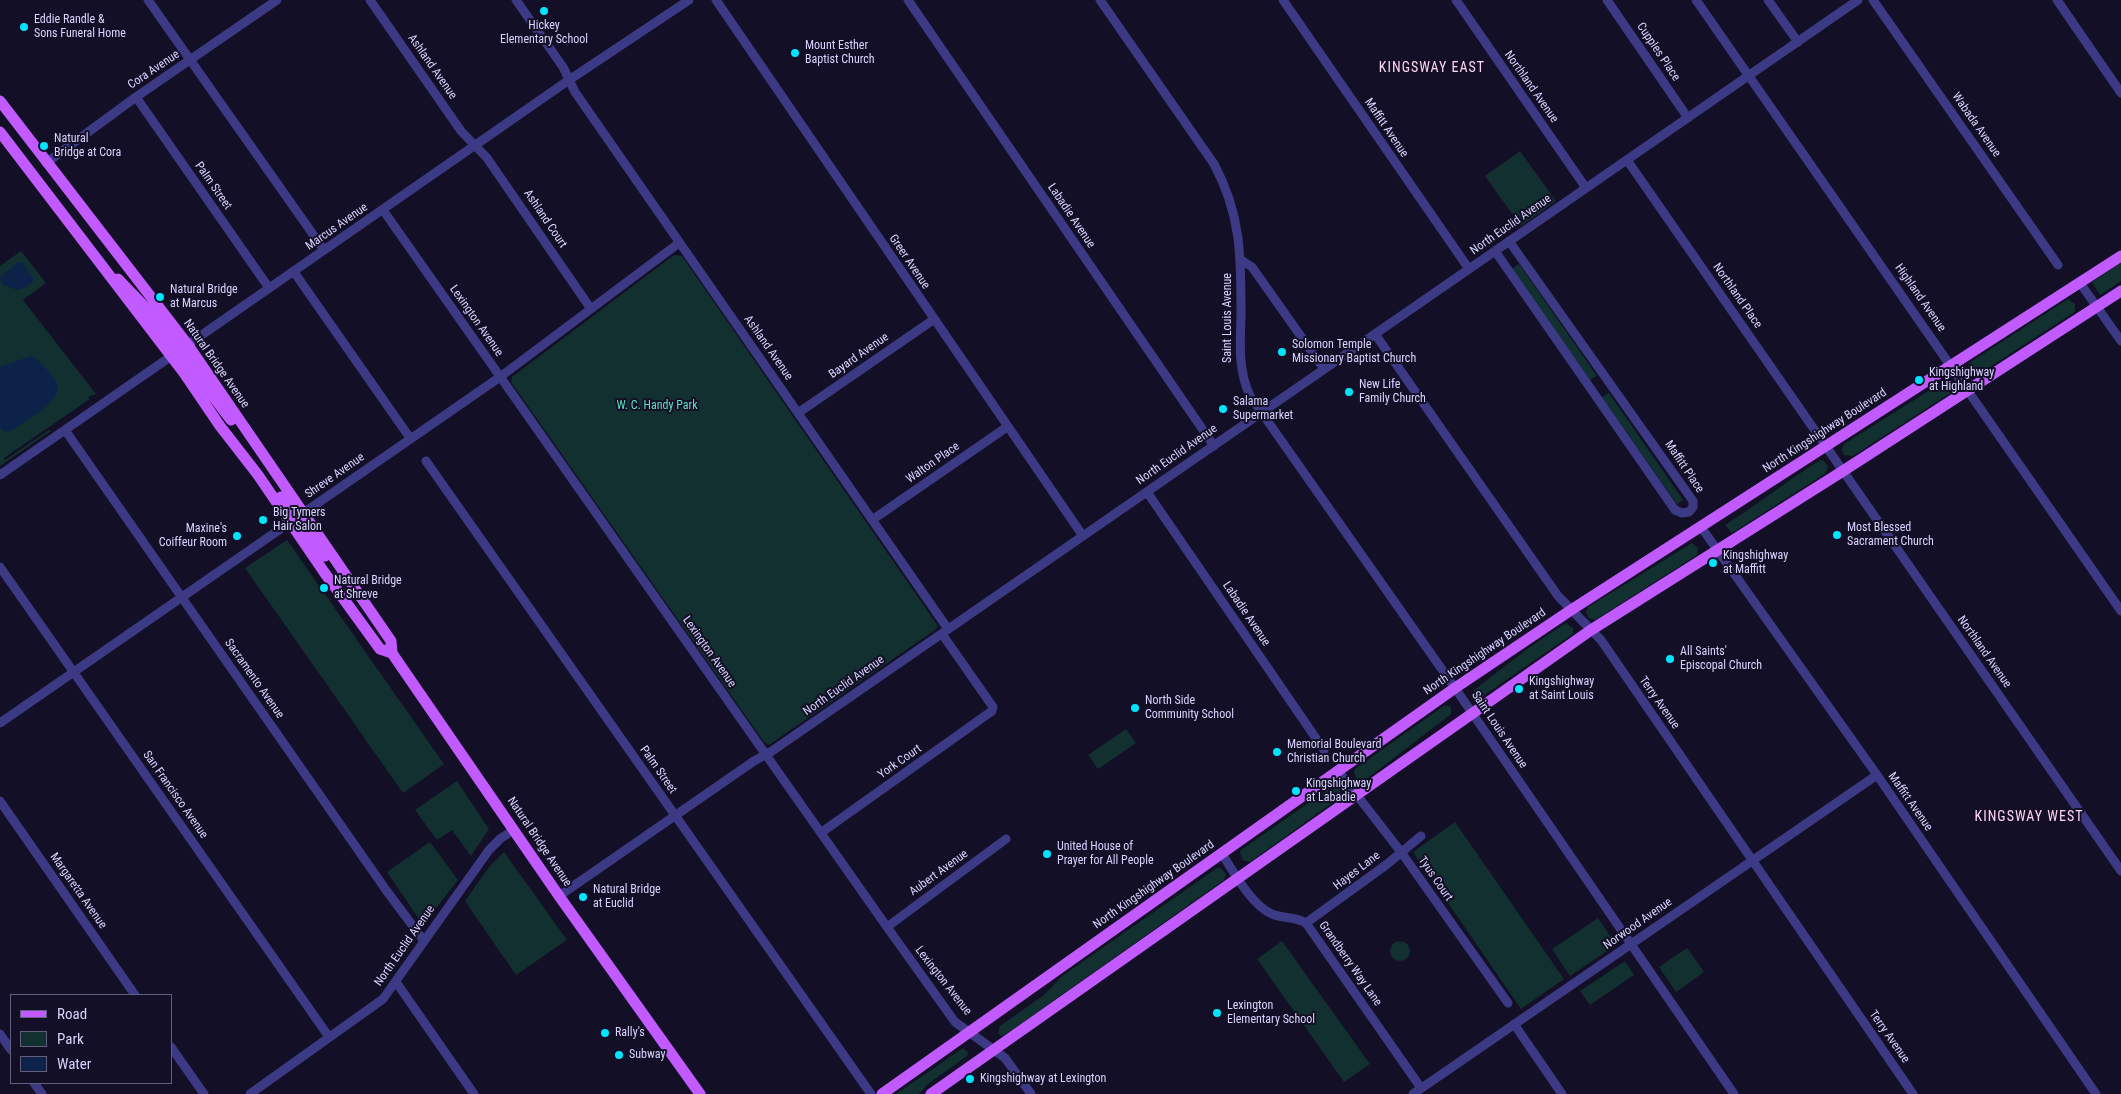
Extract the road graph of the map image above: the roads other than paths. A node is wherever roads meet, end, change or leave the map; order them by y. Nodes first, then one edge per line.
1 (148, 0) edge
2 (277, 0) edge
3 (370, 0) edge
4 (516, 0) edge
5 (688, 0) edge
6 (716, 0) edge
7 (908, 0) edge
8 (1100, 0) edge
9 (1283, 0) edge
10 (1456, 0) edge
11 (1607, 0) edge
12 (1696, 0) edge
13 (1768, 0) edge
14 (1858, 0) edge
15 (1873, 0) edge
16 (2057, 0) edge
17 (1798, 42) junction
18 (190, 60) junction
19 (1749, 76) junction
20 (570, 80) junction
21 (2121, 93) edge
22 (136, 97) junction
23 (0, 101) edge
24 (1688, 118) junction
25 (0, 132) edge
26 (476, 146) junction
27 (1627, 160) junction
28 (46, 163) junction
29 (1586, 188) junction
30 (383, 210) junction
31 (1509, 242) junction
32 (679, 243) junction
33 (324, 250) junction
34 (1495, 251) junction
35 (2121, 256) edge
36 (1241, 260) junction
37 (2058, 265) dead end
38 (1468, 269) junction
39 (294, 272) junction
40 (2080, 283) junction
41 (269, 288) junction
42 (2121, 291) edge
43 (2097, 307) junction
44 (591, 309) junction
45 (933, 320) junction
46 (1375, 334) junction
47 (2121, 341) edge
48 (180, 351) junction
49 (1952, 365) junction
50 (1324, 369) junction
51 (500, 377) junction
52 (1968, 390) junction
53 (798, 413) junction
54 (1261, 413) junction
55 (1007, 427) junction
56 (65, 430) junction
57 (410, 438) junction
58 (1214, 446) junction
59 (1826, 446) junction
60 (426, 461) dead end
61 (1844, 471) junction
62 (0, 475) edge
63 (1147, 492) junction
64 (296, 517) junction
65 (872, 520) junction
66 (1701, 526) junction
67 (1083, 536) junction
68 (1719, 551) junction
69 (0, 567) edge
70 (181, 596) junction
71 (1571, 610) junction
72 (2121, 611) edge
73 (1592, 630) junction
74 (945, 632) junction
75 (392, 653) junction
76 (74, 672) junction
77 (1455, 688) junction
78 (992, 711) joint
79 (1472, 714) junction
80 (0, 723) edge
81 (1324, 750) dead end
82 (766, 755) junction
83 (1339, 772) junction
84 (1877, 775) junction
85 (1356, 794) junction
86 (0, 800) edge
87 (675, 816) junction
88 (514, 830) junction
89 (822, 832) junction
90 (1421, 836) dead end
91 (1006, 839) dead end
92 (1401, 852) junction
93 (1222, 854) junction
94 (1752, 861) junction
95 (2121, 871) edge
96 (1238, 879) junction
97 (559, 896) junction
98 (1306, 923) junction
99 (887, 927) junction
100 (424, 941) junction
101 (1631, 944) junction
102 (396, 982) junction
103 (134, 994) edge
104 (1508, 1003) dead end
105 (1514, 1024) junction
106 (969, 1031) junction
107 (0, 1034) edge
108 (329, 1037) junction
109 (172, 1048) edge
110 (10, 1049) edge
111 (993, 1049) junction
112 (1421, 1088) junction
113 (204, 1094) edge
114 (250, 1094) edge
115 (474, 1094) edge
116 (700, 1094) edge
117 (871, 1094) edge
118 (882, 1094) edge
119 (931, 1094) edge
120 (1031, 1094) edge
121 (1413, 1094) edge
122 (1562, 1094) edge
123 (1734, 1094) edge
124 (1913, 1094) edge
125 (2096, 1094) edge

1 - 18 street
2 - 18 street, Cora Avenue
3 - 26 street, Ashland Avenue
4 - 20 street, Ashland Avenue
5 - 20 street, Marcus Avenue
6 - 45 street, Greer Avenue
7 - 58 street, Labadie Avenue
8 - 36 street, Saint Louis Avenue
9 - 38 street, Maffitt Avenue
10 - 29 street, Northland Avenue
11 - 24 street, Cupples Place
12 - 19 street, Highland Avenue
13 - 17 street
14 - 17 street, North Euclid Avenue
15 - 37 street, Wabada Avenue
16 - 21 street
17 - 19 street, North Euclid Avenue
18 - 22 street, Cora Avenue
18 - 33 street
19 - 24 street, North Euclid Avenue
19 - 49 street, Highland Avenue
20 - 26 street, Marcus Avenue
20 - 32 street, Ashland Avenue
22 - 28 street, Cora Avenue
22 - 41 street, Palm Street
23 - 28 main road, Natural Bridge Avenue
24 - 27 street, North Euclid Avenue
25 - 48 main road, Natural Bridge Avenue
26 - 30 street, Marcus Avenue
26 - 44 street, Ashland Court
27 - 29 street, North Euclid Avenue
27 - 59 street, Northland Place
28 - 48 main road, Natural Bridge Avenue
29 - 31 street, North Euclid Avenue
30 - 33 street, Marcus Avenue
30 - 51 street, Lexington Avenue
31 - 34 street, North Euclid Avenue
31 - 34 street, Maffitt Place
32 - 44 street, Shreve Avenue
32 - 53 street, Ashland Avenue
33 - 39 street, Marcus Avenue
34 - 38 street, North Euclid Avenue
35 - 40 main road, North Kingshighway Boulevard
36 - 50 street, Saint Louis Avenue
36 - 54 street, Saint Louis Avenue
38 - 46 street, North Euclid Avenue
39 - 41 street, Marcus Avenue
39 - 57 street
40 - 43 street
40 - 49 main road, North Kingshighway Boulevard
41 - 48 street, Marcus Avenue
42 - 43 main road
43 - 47 street
43 - 52 main road
44 - 51 street, Shreve Avenue
45 - 53 street, Bayard Avenue
45 - 55 street, Greer Avenue
46 - 50 street, North Euclid Avenue
46 - 71 street, Terry Avenue
48 - 56 street, Marcus Avenue
48 - 64 main road, Natural Bridge Avenue
48 - 64 main road, Natural Bridge Avenue
49 - 52 street, Highland Avenue
49 - 59 main road, North Kingshighway Boulevard
50 - 54 street, North Euclid Avenue
51 - 57 street, Shreve Avenue
51 - 82 street, Lexington Avenue
52 - 61 main road
52 - 72 street, Highland Avenue
53 - 65 street, Ashland Avenue
54 - 58 street, North Euclid Avenue
54 - 77 street, Saint Louis Avenue
55 - 65 street, Walton Place
55 - 67 street, Greer Avenue
56 - 62 street, Marcus Avenue
56 - 70 street, Sacramento Avenue
57 - 64 street, Shreve Avenue
58 - 63 street, North Euclid Avenue
59 - 61 street, Northland Avenue
59 - 66 main road, North Kingshighway Boulevard
60 - 87 street, Palm Street
61 - 68 main road
61 - 95 street, Northland Avenue
63 - 67 street, North Euclid Avenue
63 - 81 street, Labadie Avenue
64 - 70 street, Shreve Avenue
64 - 75 main road, Natural Bridge Avenue
64 - 75 main road, Natural Bridge Avenue
65 - 74 street, Ashland Avenue
66 - 68 street, Maffitt Avenue
66 - 71 main road, North Kingshighway Boulevard
67 - 74 street, North Euclid Avenue
68 - 73 main road
68 - 84 street, Maffitt Avenue
69 - 76 street, San Francisco Avenue
70 - 76 street, Shreve Avenue
70 - 100 street, Sacramento Avenue
71 - 73 street, Terry Avenue
71 - 77 main road, North Kingshighway Boulevard
73 - 79 main road
73 - 94 street, Terry Avenue
74 - 78 street, Ashland Avenue
74 - 82 street, North Euclid Avenue
75 - 88 main road, Natural Bridge Avenue
76 - 80 street, Shreve Avenue
76 - 108 street, San Francisco Avenue
77 - 79 street, Saint Louis Avenue
77 - 83 main road, North Kingshighway Boulevard
78 - 89 street, York Court
79 - 85 main road
79 - 101 street, Saint Louis Avenue
82 - 87 street, North Euclid Avenue
82 - 89 street, Lexington Avenue
83 - 85 street, Tyus Court
83 - 93 main road, North Kingshighway Boulevard
84 - 94 street, Norwood Avenue
84 - 125 street, Maffitt Avenue
85 - 92 street, Tyus Court
85 - 96 main road
86 - 103 street, Margaretta Avenue
87 - 97 street, North Euclid Avenue
87 - 117 street, Palm Street
88 - 97 main road, Natural Bridge Avenue
88 - 100 street, North Euclid Avenue
89 - 99 street, Lexington Avenue
90 - 92 street, Hayes Lane
91 - 99 street, Aubert Avenue
92 - 98 street, Hayes Lane
92 - 104 street, Tyus Court
93 - 96 street, Grandberry Way Lane
93 - 106 main road, North Kingshighway Boulevard
94 - 101 street, Norwood Avenue
94 - 124 street, Terry Avenue
96 - 98 street, Grandberry Way Lane
96 - 111 main road
97 - 116 main road, Natural Bridge Avenue
98 - 112 street, Grandberry Way Lane
99 - 106 street, Lexington Avenue
100 - 102 street, North Euclid Avenue
101 - 105 street, Norwood Avenue
101 - 123 street, Saint Louis Avenue
102 - 108 street, North Euclid Avenue
102 - 115 street
105 - 112 street, Norwood Avenue
105 - 122 street
106 - 111 street, Lexington Avenue
106 - 118 main road, North Kingshighway Boulevard
107 - 110 street
108 - 114 street, North Euclid Avenue
109 - 113 street
111 - 119 main road
111 - 120 street, Lexington Avenue
112 - 121 street, Norwood Avenue

